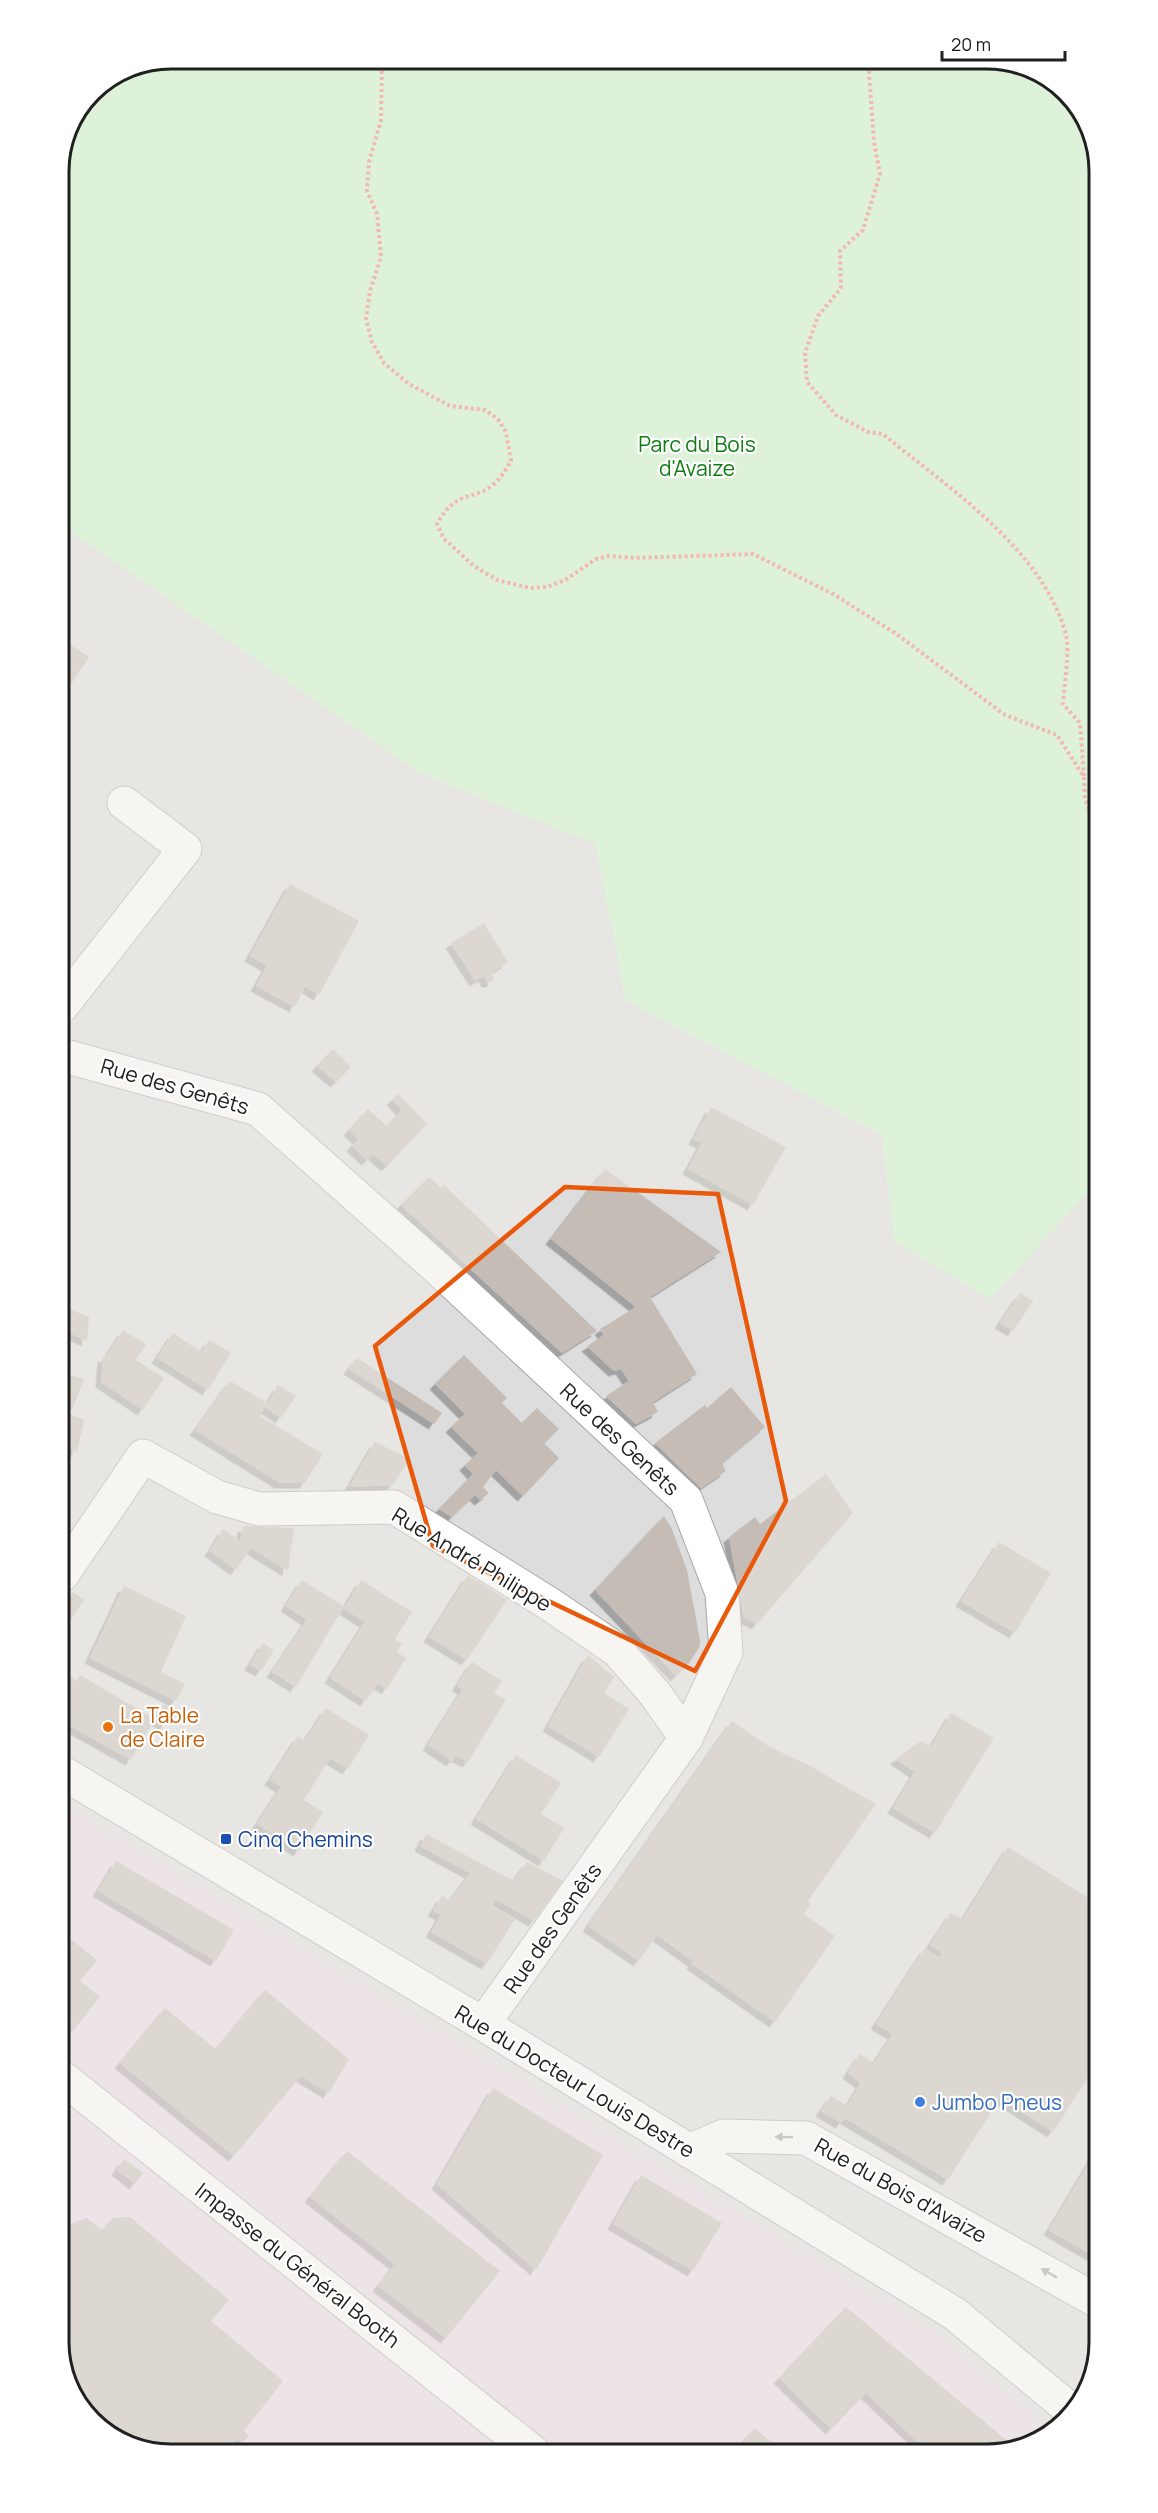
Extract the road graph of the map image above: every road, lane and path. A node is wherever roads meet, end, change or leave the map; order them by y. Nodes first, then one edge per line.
1 (382, 69) edge
2 (870, 69) edge
3 (1084, 777) junction
4 (124, 803) dead end
5 (1089, 809) edge
6 (69, 997) edge
7 (69, 1057) edge
8 (69, 1565) edge
9 (686, 1738) junction
10 (69, 1777) edge
11 (483, 2024) junction
12 (69, 2083) edge
13 (689, 2151) junction
14 (1089, 2296) edge
15 (1066, 2406) edge
16 (523, 2444) edge

1 - 3 path
2 - 3 path
3 - 5 path
4 - 6 street
7 - 9 street, Rue des Genêts
8 - 9 street, Rue André Philippe
9 - 11 street, Rue des Genêts
10 - 11 street, Rue du Docteur Louis Destre
11 - 13 street, Rue du Docteur Louis Destre
12 - 16 street, Impasse du Général Booth
14 -> 13 street, Rue du Bois d'Avaize
13 - 15 street, Rue du Docteur Louis Destre

